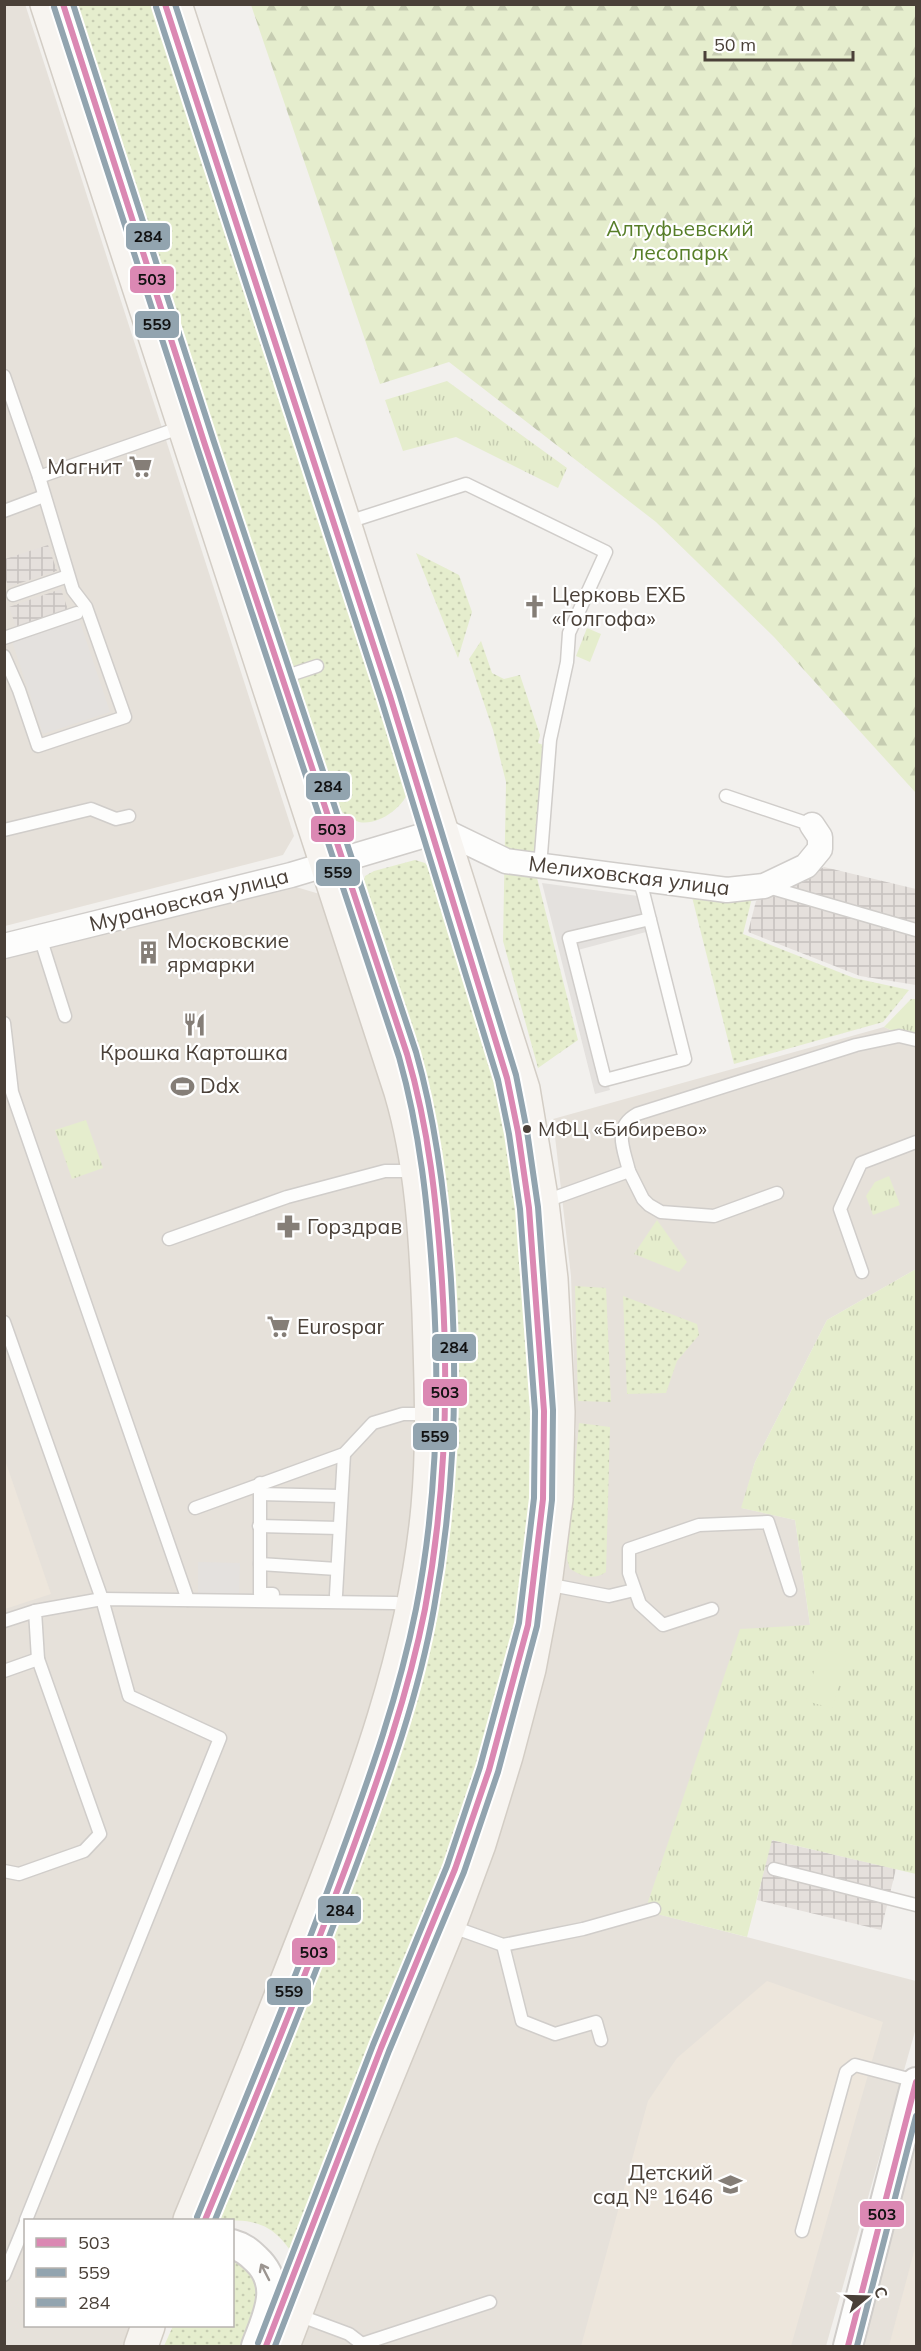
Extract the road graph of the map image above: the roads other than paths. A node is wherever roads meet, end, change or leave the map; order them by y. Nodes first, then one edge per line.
1 (47, 4) edge
2 (63, 4) edge
3 (165, 4) edge
4 (174, 4) edge
5 (4, 376) edge
6 (184, 426) junction
7 (39, 477) junction
8 (44, 496) junction
9 (4, 511) edge
10 (344, 524) junction
11 (68, 576) junction
12 (13, 595) dead end
13 (77, 613) dead end
14 (4, 638) edge
15 (4, 656) edge
16 (317, 666) dead end
17 (276, 680) junction
18 (726, 796) dead end
19 (129, 816) dead end
20 (812, 825) joint
21 (4, 830) edge
22 (437, 832) junction
23 (336, 862) junction
24 (540, 867) junction
25 (639, 880) junction
26 (764, 886) junction
27 (650, 919) junction
28 (916, 930) edge
29 (40, 937) junction
30 (4, 946) edge
31 (65, 1016) dead end
32 (4, 1023) edge
33 (916, 1040) edge
34 (916, 1142) edge
35 (418, 1171) junction
36 (629, 1172) junction
37 (777, 1193) dead end
38 (542, 1203) junction
39 (169, 1239) dead end
40 (862, 1272) dead end
41 (4, 1322) edge
42 (433, 1414) junction
43 (344, 1454) junction
44 (260, 1489) junction
45 (340, 1496) junction
46 (195, 1508) dead end
47 (260, 1526) junction
48 (339, 1528) junction
49 (260, 1564) junction
50 (337, 1569) junction
51 (545, 1584) junction
52 (634, 1590) junction
53 (790, 1590) dead end
54 (336, 1595) junction
55 (102, 1599) junction
56 (188, 1600) junction
57 (367, 1602) junction
58 (413, 1606) junction
59 (712, 1609) dead end
60 (35, 1611) junction
61 (4, 1621) edge
62 (38, 1659) junction
63 (4, 1671) edge
64 (774, 1869) dead end
65 (4, 1871) edge
66 (916, 1905) edge
67 (654, 1909) dead end
68 (448, 1925) junction
69 (503, 1945) junction
70 (601, 2040) dead end
71 (916, 2082) edge
72 (27, 2219) edge
73 (189, 2219) edge
74 (205, 2219) edge
75 (24, 2226) edge
76 (802, 2231) dead end
77 (234, 2245) edge
78 (4, 2275) edge
79 (490, 2302) dead end
80 (295, 2314) junction
81 (147, 2327) edge
82 (362, 2345) edge
83 (141, 2346) edge
84 (256, 2346) edge
85 (266, 2346) edge
86 (283, 2346) edge
87 (848, 2346) edge

1 - 6 main road
2 - 17 lane
3 - 22 lane
4 - 10 main road
5 - 7 lane
6 - 7 lane
6 - 17 main road
7 - 8 lane
8 - 9 lane
8 - 11 lane
10 - 22 main road
10 - 24 lane
11 - 12 lane
11 - 15 lane
13 - 14 lane
16 - 17 lane
17 - 23 main road
18 - 20 lane
19 - 21 lane
20 - 26 street, Мелиховская улица
22 - 23 street, Мурановская улица
22 - 24 street, Мелиховская улица
22 - 38 main road
22 - 85 lane
23 - 29 street, Мурановская улица
23 - 35 main road
23 - 74 lane
24 - 25 street, Мелиховская улица
25 - 26 street, Мелиховская улица
25 - 27 lane
26 - 28 lane
27 - 27 lane
29 - 30 street, Мурановская улица
29 - 31 lane
32 - 56 lane
33 - 36 lane
34 - 40 lane
35 - 39 lane
35 - 42 main road
36 - 37 lane
36 - 38 lane
38 - 51 main road
41 - 55 lane
42 - 43 lane
42 - 58 main road
43 - 44 lane
43 - 45 lane
44 - 45 lane
44 - 46 lane
44 - 47 lane
45 - 48 lane
47 - 48 lane
47 - 49 lane
48 - 50 lane
49 - 50 lane
49 - 54 lane
50 - 54 lane
51 - 52 lane
51 - 68 main road
52 - 53 lane
52 - 59 lane
54 - 57 lane
55 - 56 lane
55 - 60 lane
55 - 72 lane
56 - 57 lane
57 - 58 lane
58 - 73 main road
60 - 61 lane
60 - 62 lane
62 - 63 lane
62 - 65 lane
64 - 66 lane
67 - 69 lane
68 - 69 lane
68 - 80 main road
69 - 70 lane
71 - 76 lane
71 - 87 street
75 - 78 lane
84 -> 77 street
79 - 82 lane
80 - 82 lane
80 - 86 main road
81 - 83 main road

